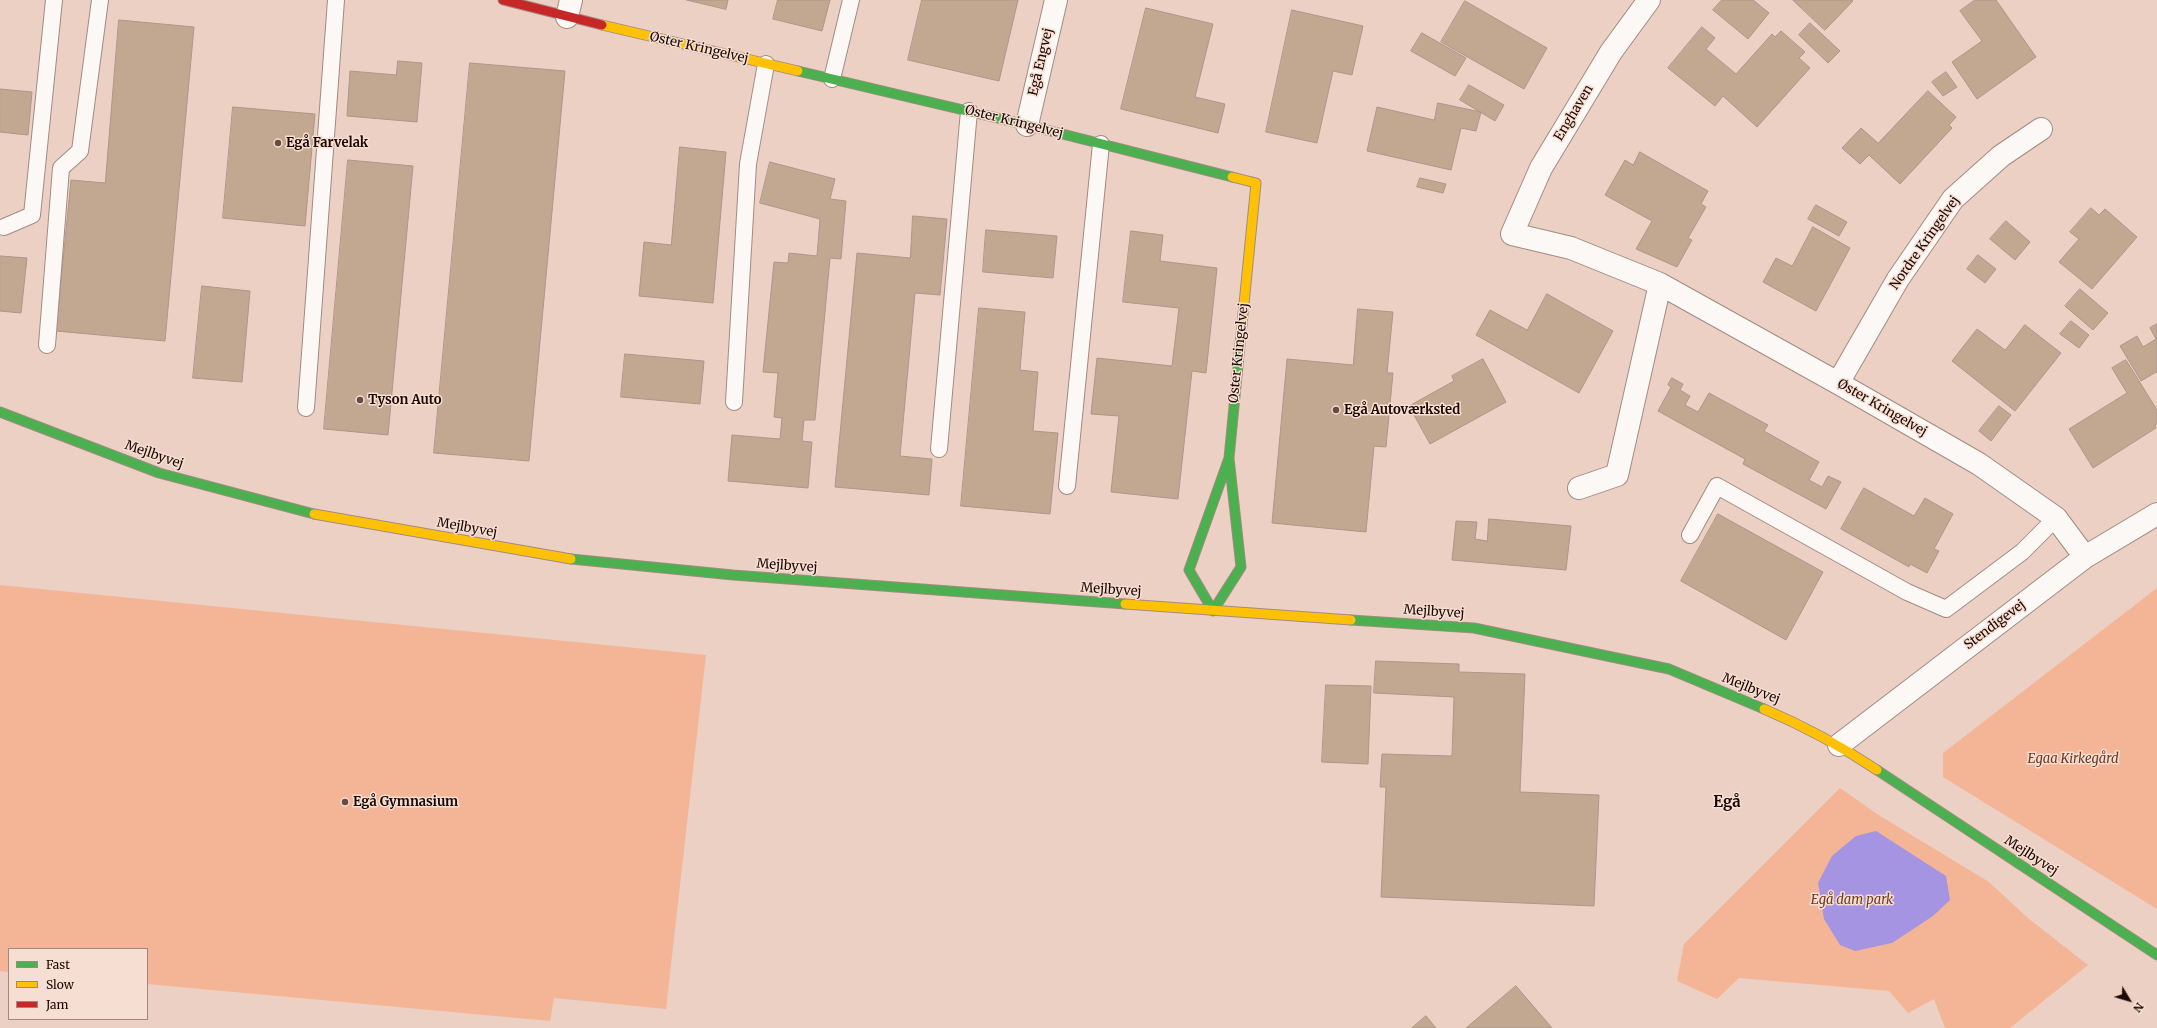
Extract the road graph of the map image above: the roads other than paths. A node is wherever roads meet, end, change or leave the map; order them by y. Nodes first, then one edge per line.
1 (54, 0) edge
2 (100, 0) edge
3 (336, 0) edge
4 (503, 0) edge
5 (851, 0) edge
6 (1056, 0) edge
7 (1649, 0) edge
8 (569, 9) edge
9 (766, 64) junction
10 (832, 79) junction
11 (969, 111) junction
12 (1027, 125) junction
13 (2041, 129) dead end
14 (1101, 144) junction
15 (4, 227) dead end
16 (1512, 234) joint
17 (1660, 284) junction
18 (47, 345) dead end
19 (1838, 383) junction
20 (734, 402) dead end
21 (306, 408) dead end
22 (0, 412) edge
23 (939, 449) dead end
24 (1229, 458) junction
25 (1067, 486) dead end
26 (1579, 488) dead end
27 (2157, 514) edge
28 (2056, 518) junction
29 (1690, 535) dead end
30 (2085, 556) junction
31 (1213, 611) junction
32 (1839, 745) junction
33 (2157, 955) edge

1 - 15 lane
2 - 18 lane
3 - 21 lane
4 - 8 street, Øster Kringelvej
5 - 10 lane
6 - 12 street, Egå Engvej
7 - 16 street, Enghaven
8 - 9 street, Øster Kringelvej
9 - 10 street, Øster Kringelvej
9 - 20 lane
10 - 11 street, Øster Kringelvej
11 - 12 street, Øster Kringelvej
11 - 23 lane
12 - 14 street, Øster Kringelvej
13 - 19 street, Nordre Kringelvej
14 - 24 street, Øster Kringelvej
14 - 25 lane
16 - 17 street, Øster Kringelvej
17 - 19 street, Øster Kringelvej
17 - 26 street
19 - 28 street, Øster Kringelvej
22 - 31 street, Mejlbyvej
24 - 31 street, Øster Kringelvej
24 - 31 street, Øster Kringelvej
27 - 30 street, Stendigevej
28 - 29 lane
28 - 30 street, Øster Kringelvej
30 - 32 street, Stendigevej
31 - 32 street, Mejlbyvej
32 - 33 street, Mejlbyvej

